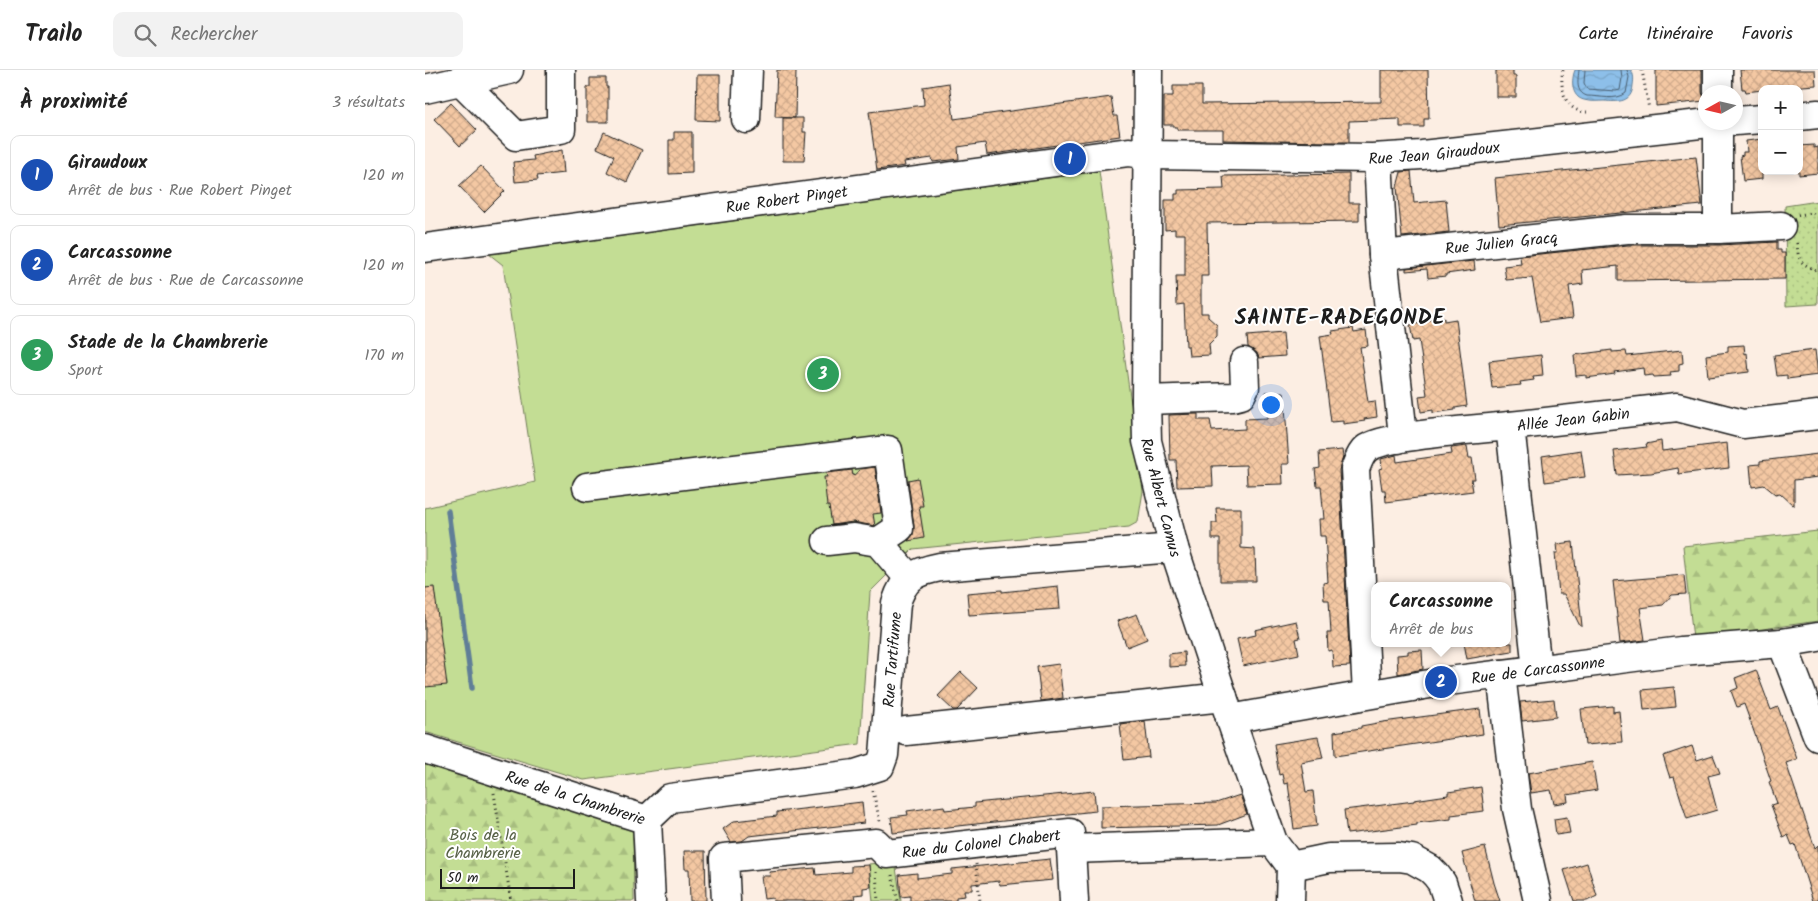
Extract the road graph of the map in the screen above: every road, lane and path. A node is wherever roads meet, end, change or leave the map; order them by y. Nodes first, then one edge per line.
1 (509, 70) edge
2 (561, 70) edge
3 (748, 70) edge
4 (1148, 70) edge
5 (1563, 70) edge
6 (1642, 70) edge
7 (1718, 70) edge
8 (461, 81) junction
9 (1718, 85) edge
10 (425, 89) edge
11 (1595, 112) dead end
12 (1818, 114) edge
13 (1803, 116) edge
14 (1648, 118) junction
15 (746, 119) dead end
16 (1758, 119) edge
17 (1743, 120) edge
18 (1698, 121) edge
19 (1718, 130) edge
20 (1147, 155) junction
21 (1378, 158) junction
22 (1781, 226) joint
23 (1718, 229) junction
24 (425, 248) edge
25 (1383, 255) junction
26 (1818, 271) edge
27 (1244, 362) dead end
28 (1146, 400) junction
29 (1818, 416) edge
30 (1510, 426) junction
31 (1398, 439) junction
32 (587, 487) dead end
33 (827, 541) dead end
34 (878, 542) junction
35 (1174, 548) junction
36 (909, 578) junction
37 (1818, 637) edge
38 (1782, 642) junction
39 (1537, 669) junction
40 (1501, 674) junction
41 (1367, 694) junction
42 (1227, 708) junction
43 (907, 732) dead end
44 (1818, 737) edge
45 (425, 749) edge
46 (490, 770) junction
47 (647, 820) junction
48 (1273, 842) junction
49 (974, 844) junction
50 (1071, 849) junction
51 (1291, 866) junction
52 (1290, 898) edge
53 (511, 901) edge
54 (651, 901) edge
55 (725, 901) edge
56 (980, 901) edge
57 (1074, 901) edge
58 (1447, 901) edge
59 (1538, 901) edge

1 - 8 street
2 - 8 street
3 - 15 street
4 - 20 street, Rue Albert Camus
5 - 11 path
6 - 14 path
7 - 9 street
8 - 10 street
12 - 13 street
14 - 18 street, Rue Jean Giraudoux
14 - 21 street, Rue Jean Giraudoux
16 - 17 street
19 - 23 street
20 - 21 street, Rue Jean Giraudoux
20 - 24 street, Rue Robert Pinget
20 - 28 street, Rue Albert Camus
21 - 25 street
22 - 23 street, Rue Julien Gracq
22 - 26 path
23 - 25 street, Rue Julien Gracq
25 - 31 street
27 - 28 street
28 - 35 street, Rue Albert Camus
29 - 30 street, Allée Jean Gabin
30 - 31 street
30 - 39 street, Allée Jean Gabin
31 - 41 street
32 - 34 street
33 - 34 street
34 - 36 street
35 - 36 street
35 - 42 street, Rue Albert Camus
36 - 47 street, Rue Tartifume
37 - 38 street, Rue de Carcassonne
38 - 39 street, Rue de Carcassonne
38 - 44 street
39 - 40 street, Rue de Carcassonne
40 - 41 street, Rue de Carcassonne
40 - 59 street
41 - 42 street, Rue de Carcassonne
42 - 43 street, Rue de Carcassonne
42 - 48 street, Rue Albert Camus
45 - 46 street, Rue de la Chambrerie
46 - 47 street, Rue de la Chambrerie
46 - 53 path
47 - 54 street, Rue de la Chambrerie
48 - 50 street, Rue du Colonel Chabert
48 - 51 street, Rue Albert Camus
49 - 50 street, Rue du Colonel Chabert
49 - 55 street, Rue du Colonel Chabert
49 - 56 path
50 - 57 street
51 - 52 street
51 - 58 street

